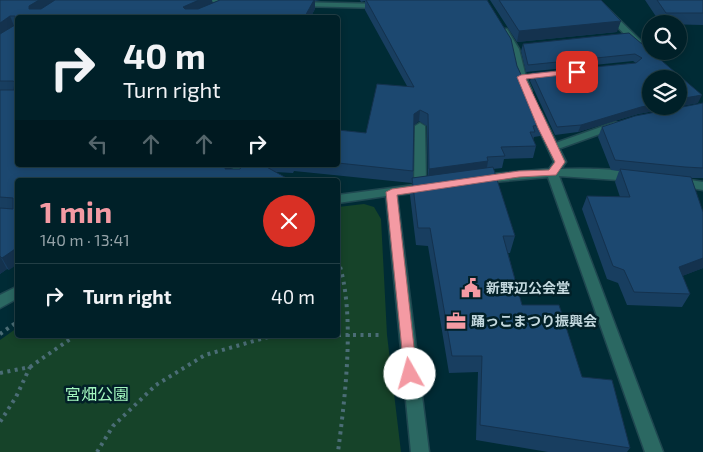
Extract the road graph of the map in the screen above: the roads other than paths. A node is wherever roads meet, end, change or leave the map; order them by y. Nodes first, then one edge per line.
1 (208, 0) edge
2 (595, 0) edge
3 (221, 2) edge
4 (349, 2) edge
5 (245, 4) edge
6 (292, 4) edge
7 (387, 6) edge
8 (210, 10) edge
9 (498, 21) edge
10 (629, 35) junction
11 (618, 36) edge
12 (642, 46) edge
13 (629, 122) edge
14 (420, 126) dead end
15 (554, 147) junction
16 (552, 173) junction
17 (644, 178) edge
18 (664, 181) edge
19 (465, 182) edge
20 (438, 186) edge
21 (703, 186) edge
22 (420, 188) junction
23 (392, 192) junction
24 (340, 199) edge
25 (15, 293) edge
26 (0, 302) edge
27 (420, 452) edge
28 (654, 452) edge

1 - 3 street
2 - 10 street
3 - 5 street
3 - 8 street
4 - 6 street
4 - 7 street
9 - 15 street
10 - 11 street
10 - 12 street
13 - 15 street
14 - 22 street
15 - 16 street
16 - 17 street
16 - 19 street
16 - 28 street
18 - 21 street
20 - 22 street
22 - 23 street
23 - 24 street
23 - 27 street
25 - 26 street

